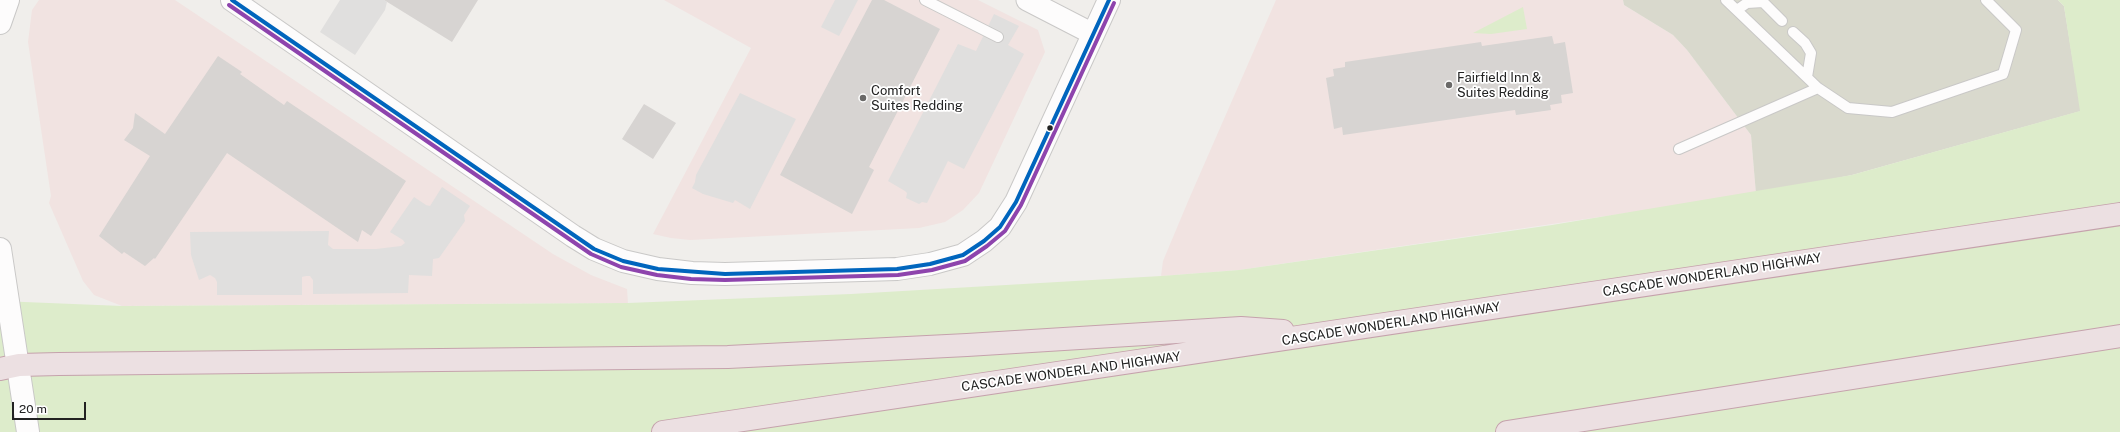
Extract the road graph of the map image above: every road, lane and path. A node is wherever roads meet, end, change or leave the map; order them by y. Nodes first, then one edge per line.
1 (8, 0) edge
2 (232, 0) edge
3 (926, 0) edge
4 (1027, 0) edge
5 (1109, 0) edge
6 (1726, 0) edge
7 (1986, 0) edge
8 (1737, 10) junction
9 (1782, 21) dead end
10 (0, 23) edge
11 (1793, 32) dead end
12 (1094, 34) junction
13 (998, 37) dead end
14 (1807, 77) junction
15 (1818, 88) junction
16 (1679, 149) dead end
17 (2120, 214) edge
18 (0, 249) edge
19 (1326, 334) junction
20 (2120, 336) edge
21 (9, 367) edge
22 (28, 432) edge
23 (663, 432) edge
24 (1506, 432) edge

1 - 10 street
2 - 12 street
3 - 13 lane
4 - 12 street
5 - 12 street
6 - 8 lane
7 - 15 lane
8 - 9 lane
8 - 14 lane
11 - 14 lane
14 - 15 lane
15 - 16 lane
17 - 19 highway, CASCADE WONDERLAND HIGHWAY
18 - 21 street
19 - 21 highway
19 - 23 highway, CASCADE WONDERLAND HIGHWAY
20 - 24 highway
21 - 22 street

